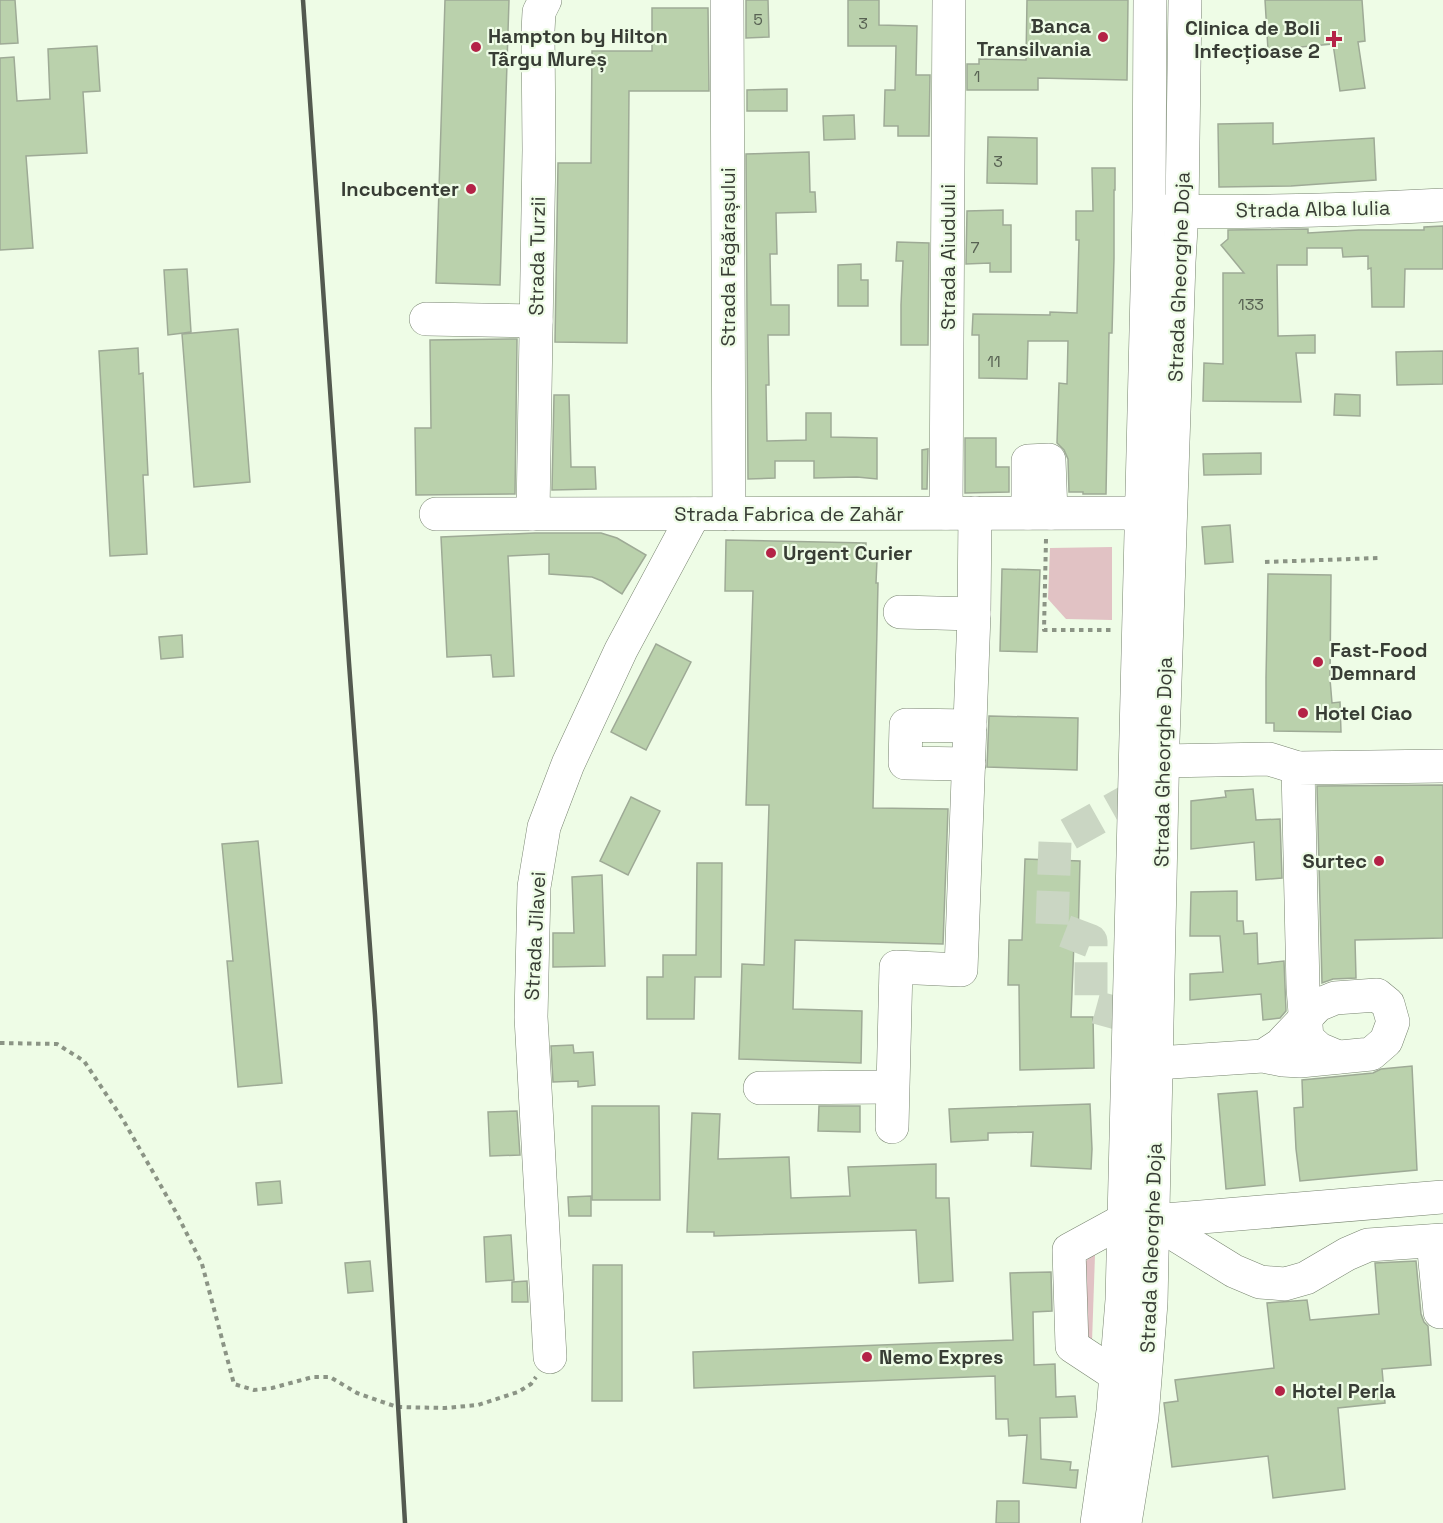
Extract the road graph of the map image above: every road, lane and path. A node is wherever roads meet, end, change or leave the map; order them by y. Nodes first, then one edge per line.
1 (545, 0) edge
2 (727, 0) edge
3 (949, 0) edge
4 (1150, 0) edge
5 (1185, 0) edge
6 (1443, 205) edge
7 (1149, 210) junction
8 (1182, 211) junction
9 (426, 319) dead end
10 (537, 321) junction
11 (961, 513) junction
12 (1142, 513) junction
13 (436, 514) dead end
14 (533, 514) junction
15 (694, 514) junction
16 (729, 514) junction
17 (1050, 518) junction
18 (1380, 558) dead end
19 (1265, 562) dead end
20 (900, 612) dead end
21 (974, 614) junction
22 (1119, 630) dead end
23 (970, 726) junction
24 (1162, 761) junction
25 (969, 764) junction
26 (1443, 766) edge
27 (1298, 768) junction
28 (1305, 1020) junction
29 (0, 1043) edge
30 (1263, 1056) junction
31 (1338, 1057) junction
32 (1157, 1063) junction
33 (892, 1087) junction
34 (760, 1088) dead end
35 (892, 1127) dead end
36 (1443, 1197) edge
37 (1139, 1220) junction
38 (1438, 1240) edge
39 (1440, 1312) dead end
40 (550, 1357) joint
41 (1116, 1375) junction
42 (1097, 1523) edge
43 (1125, 1523) edge

1 - 10 street, Strada Turzii
2 - 16 street, Strada Făgărașului
3 - 11 street, Strada Aiudului
4 - 7 street, Strada Gheorghe Doja
5 - 8 street, Strada Gheorghe Doja
6 - 8 street, Strada Alba Iulia
7 - 8 street, Strada Alba Iulia
7 - 12 street, Strada Gheorghe Doja
8 - 24 street, Strada Gheorghe Doja
9 - 10 street
10 - 14 street, Strada Turzii
11 - 16 street, Strada Fabrica de Zahăr
11 - 17 street, Strada Fabrica de Zahăr
11 - 21 street, Strada Aiudului
12 - 17 street, Strada Fabrica de Zahăr
12 - 37 street, Strada Gheorghe Doja
13 - 14 street, Strada Fabrica de Zahăr
14 - 15 street, Strada Fabrica de Zahăr
15 - 16 street, Strada Fabrica de Zahăr
15 - 40 street, Strada Jilavei
17 - 17 street
17 - 22 path
18 - 19 path
20 - 21 street
21 - 23 street, Strada Aiudului
23 - 25 street, Strada Aiudului
23 - 25 street
24 - 27 street
24 - 32 street, Strada Gheorghe Doja
25 - 33 street, Strada Aiudului
26 - 27 street
27 - 28 street
28 - 30 street
28 - 31 street
28 - 31 street
29 - 40 path
30 - 31 street
30 - 32 street
32 - 37 street, Strada Gheorghe Doja
33 - 34 street
33 - 35 street
36 - 37 street
37 - 38 street
37 - 41 street, Strada Gheorghe Doja
37 - 41 street
37 - 43 street, Strada Gheorghe Doja
38 - 39 street
41 - 42 street, Strada Gheorghe Doja

